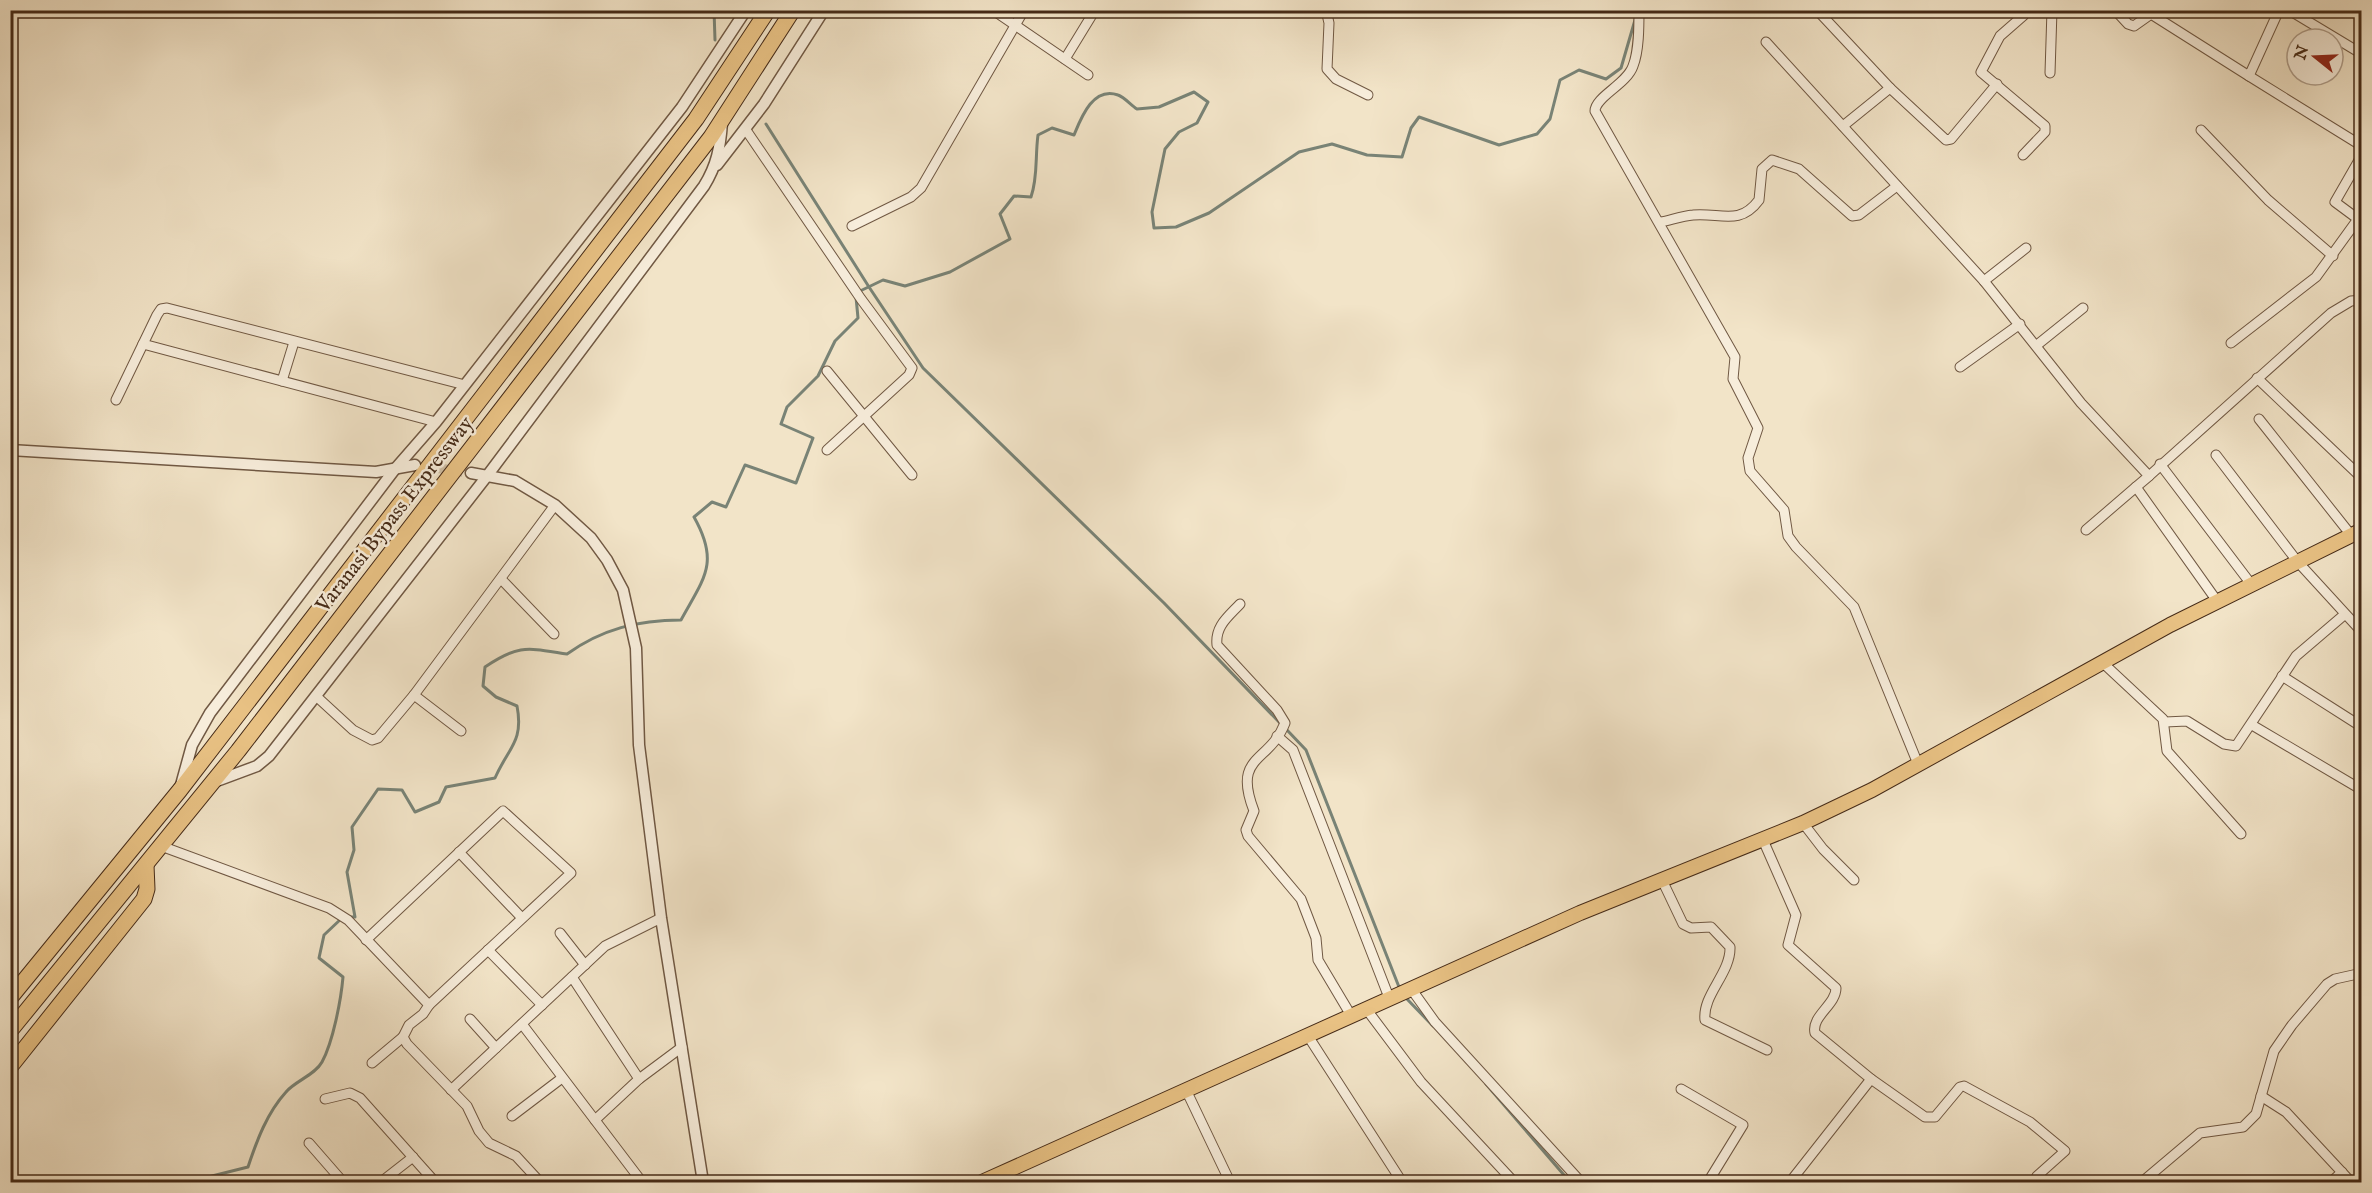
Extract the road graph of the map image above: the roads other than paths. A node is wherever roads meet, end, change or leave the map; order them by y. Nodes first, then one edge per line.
1 (746, 10) edge
2 (768, 10) edge
3 (793, 10) edge
4 (824, 10) edge
5 (993, 10) edge
6 (1024, 10) edge
7 (1095, 10) edge
8 (1326, 10) edge
9 (1639, 10) edge
10 (1817, 10) edge
11 (2052, 10) edge
12 (2115, 10) edge
13 (2279, 10) edge
14 (2289, 10) edge
15 (2153, 12) edge
16 (2024, 15) dead end
17 (1016, 24) junction
18 (1766, 42) dead end
19 (2361, 54) edge
20 (1065, 59) junction
21 (2050, 74) dead end
22 (1088, 75) dead end
23 (2249, 76) junction
24 (1997, 84) junction
25 (1890, 88) junction
26 (1368, 95) dead end
27 (722, 123) junction
28 (1843, 126) junction
29 (746, 130) junction
30 (2201, 130) dead end
31 (2361, 146) edge
32 (2023, 155) dead end
33 (2361, 155) edge
34 (715, 167) junction
35 (1897, 186) junction
36 (2360, 220) edge
37 (1661, 222) junction
38 (852, 226) dead end
39 (2026, 248) dead end
40 (2333, 256) junction
41 (1984, 282) junction
42 (2361, 300) edge
43 (2083, 308) dead end
44 (2020, 324) junction
45 (294, 342) junction
46 (2231, 343) dead end
47 (143, 344) junction
48 (2037, 345) junction
49 (1960, 367) dead end
50 (827, 371) dead end
51 (2257, 378) junction
52 (282, 381) junction
53 (465, 385) junction
54 (116, 400) dead end
55 (863, 416) junction
56 (2259, 419) dead end
57 (436, 423) junction
58 (10, 450) edge
59 (826, 450) dead end
60 (2216, 455) dead end
61 (2160, 464) junction
62 (415, 465) tunnel mouth
63 (395, 469) junction
64 (471, 473) tunnel mouth
65 (912, 475) dead end
66 (487, 476) junction
67 (2148, 476) junction
68 (2361, 478) edge
69 (2136, 487) junction
70 (555, 505) junction
71 (2086, 530) dead end
72 (2356, 532) edge
73 (2297, 561) junction
74 (501, 579) junction
75 (2251, 584) junction
76 (2217, 601) junction
77 (1240, 604) dead end
78 (2344, 615) junction
79 (2361, 632) edge
80 (554, 634) dead end
81 (2103, 663) junction
82 (2282, 676) junction
83 (414, 694) junction
84 (316, 696) junction
85 (2165, 722) junction
86 (2252, 725) junction
87 (2361, 727) edge
88 (461, 731) dead end
89 (1277, 736) junction
90 (1918, 764) junction
91 (213, 782) junction
92 (180, 790) junction
93 (2361, 790) edge
94 (1803, 823) junction
95 (2241, 834) dead end
96 (1762, 840) junction
97 (161, 846) junction
98 (459, 852) junction
99 (146, 865) junction
100 (1662, 880) junction
101 (1854, 880) dead end
102 (522, 918) junction
103 (661, 918) junction
104 (560, 933) dead end
105 (366, 940) junction
106 (488, 950) junction
107 (585, 965) junction
108 (2361, 973) edge
109 (572, 977) junction
110 (1412, 990) junction
111 (10, 998) edge
112 (1390, 1000) junction
113 (429, 1005) junction
114 (542, 1005) junction
115 (1367, 1010) junction
116 (1352, 1017) junction
117 (470, 1019) dead end
118 (522, 1024) junction
119 (10, 1032) edge
120 (1308, 1036) junction
121 (403, 1037) junction
122 (682, 1047) junction
123 (496, 1048) junction
124 (1767, 1050) dead end
125 (372, 1063) dead end
126 (10, 1067) edge
127 (562, 1077) junction
128 (639, 1079) junction
129 (1871, 1079) junction
130 (1681, 1089) dead end
131 (451, 1090) junction
132 (1187, 1092) junction
133 (2261, 1096) junction
134 (325, 1099) dead end
135 (512, 1116) dead end
136 (595, 1120) junction
137 (309, 1143) dead end
138 (413, 1157) junction
139 (2342, 1172) junction
140 (701, 1181) edge
141 (343, 1182) edge
142 (381, 1182) edge
143 (435, 1182) edge
144 (540, 1182) edge
145 (642, 1182) edge
146 (982, 1182) edge
147 (1230, 1182) edge
148 (1402, 1182) edge
149 (1514, 1182) edge
150 (1581, 1182) edge
151 (1708, 1182) edge
152 (1790, 1182) edge
153 (2034, 1182) edge
154 (2142, 1182) edge
155 (2331, 1182) edge
156 (2351, 1182) edge

1 - 53 street
2 - 92 highway, Varanasi Bypass Expressway
3 - 27 highway, Varanasi Bypass Expressway
4 - 29 street
5 - 17 street
6 - 17 street
7 - 20 street
8 - 26 street
9 - 37 street
10 - 25 street
11 - 21 street
12 - 15 street
13 - 23 street
14 - 19 street
15 - 23 street
16 - 24 street
17 - 20 street
17 - 38 street
18 - 28 street
20 - 22 street
23 - 31 street
24 - 25 street
24 - 32 street
25 - 28 street
27 - 34 street
27 - 91 highway, Varanasi Bypass Expressway
28 - 35 street
29 - 34 street
29 - 55 street
30 - 40 street
33 - 36 street
34 - 66 street
35 - 37 street
35 - 41 street
36 - 40 street
37 - 90 street
39 - 41 street
40 - 46 street
41 - 44 street
42 - 51 street
43 - 48 street
44 - 48 street
44 - 49 street
45 - 47 street
45 - 52 street
45 - 53 street
47 - 52 street
47 - 54 street
48 - 67 street
50 - 55 street
51 - 61 street
51 - 68 street
52 - 57 street
53 - 57 street
55 - 59 street
55 - 65 street
56 - 72 street
57 - 63 street
58 - 63 street
60 - 73 street
61 - 67 street
61 - 75 street
62 - 63 street
63 - 92 street
64 - 66 street
66 - 70 street
66 - 84 street
67 - 69 street
69 - 71 street
69 - 76 street
70 - 74 street
70 - 103 street
72 - 73 main road
73 - 75 main road
73 - 78 street
74 - 80 street
74 - 83 street
75 - 76 main road
76 - 81 main road
77 - 89 street
78 - 79 street
78 - 82 street
81 - 85 street
81 - 90 main road
82 - 86 street
82 - 87 street
83 - 84 street
83 - 88 street
84 - 91 street
85 - 86 street
85 - 95 street
86 - 93 street
89 - 112 street
89 - 116 street
90 - 94 main road
91 - 97 highway, Varanasi Bypass Expressway
92 - 111 highway, Varanasi Bypass Expressway
94 - 96 main road
94 - 101 street
96 - 100 main road
96 - 129 street
97 - 99 highway, Varanasi Bypass Expressway
97 - 105 street
98 - 102 street
98 - 102 street
98 - 105 street
99 - 119 highway, Varanasi Bypass Expressway
99 - 126 highway
100 - 110 main road
100 - 124 street
102 - 106 street
103 - 107 street
103 - 122 street
104 - 107 street
105 - 113 street
106 - 113 street
106 - 114 street
107 - 109 street
108 - 133 street
109 - 114 street
109 - 128 street
110 - 112 main road
110 - 150 street
112 - 115 main road
113 - 121 street
114 - 118 street
115 - 116 main road
115 - 149 street
116 - 120 main road
117 - 123 street
118 - 123 street
118 - 127 street
120 - 132 main road
120 - 148 street
121 - 125 street
121 - 131 street
122 - 128 street
122 - 140 street
123 - 131 street
127 - 135 street
127 - 136 street
128 - 136 street
129 - 152 street
129 - 153 street
130 - 151 street
131 - 144 street
132 - 146 main road
132 - 147 street
133 - 139 street
133 - 154 street
134 - 138 street
136 - 145 street
137 - 141 street
138 - 142 street
138 - 143 street
139 - 155 street
139 - 156 street

